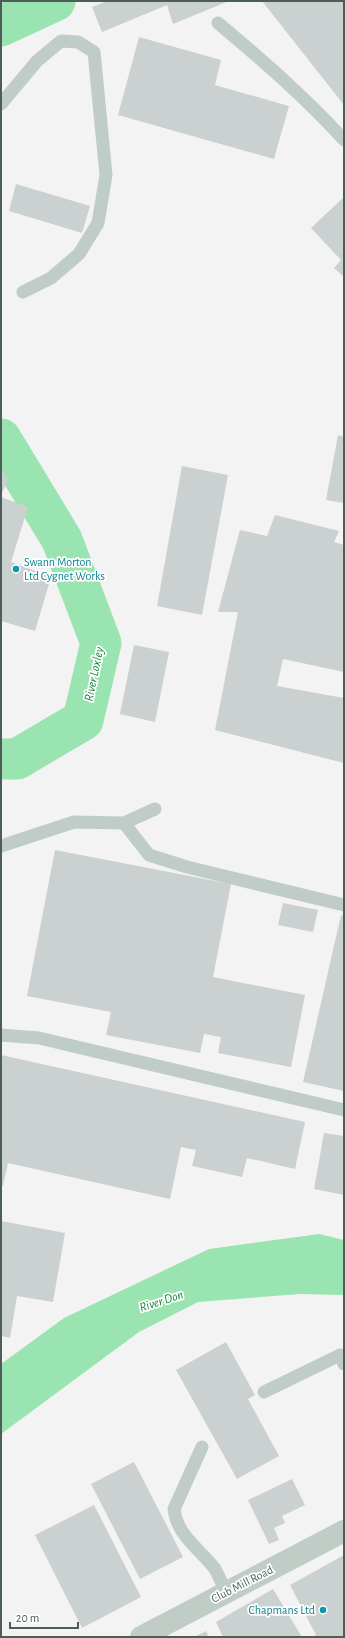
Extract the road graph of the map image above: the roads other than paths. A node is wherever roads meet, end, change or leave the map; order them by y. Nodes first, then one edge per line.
1 (218, 23) dead end
2 (1, 104) edge
3 (344, 140) edge
4 (22, 292) dead end
5 (155, 809) dead end
6 (124, 823) junction
7 (1, 846) edge
8 (344, 905) edge
9 (1, 1035) edge
10 (344, 1110) edge
11 (344, 1364) edge
12 (264, 1392) dead end
13 (202, 1447) dead end
14 (344, 1530) edge
15 (226, 1591) junction
16 (140, 1637) edge

1 - 3 lane
2 - 4 lane
5 - 6 lane
6 - 7 lane
6 - 8 lane
9 - 10 lane
11 - 12 lane
13 - 15 lane
14 - 15 street, Club Mill Road
15 - 16 street, Club Mill Road

